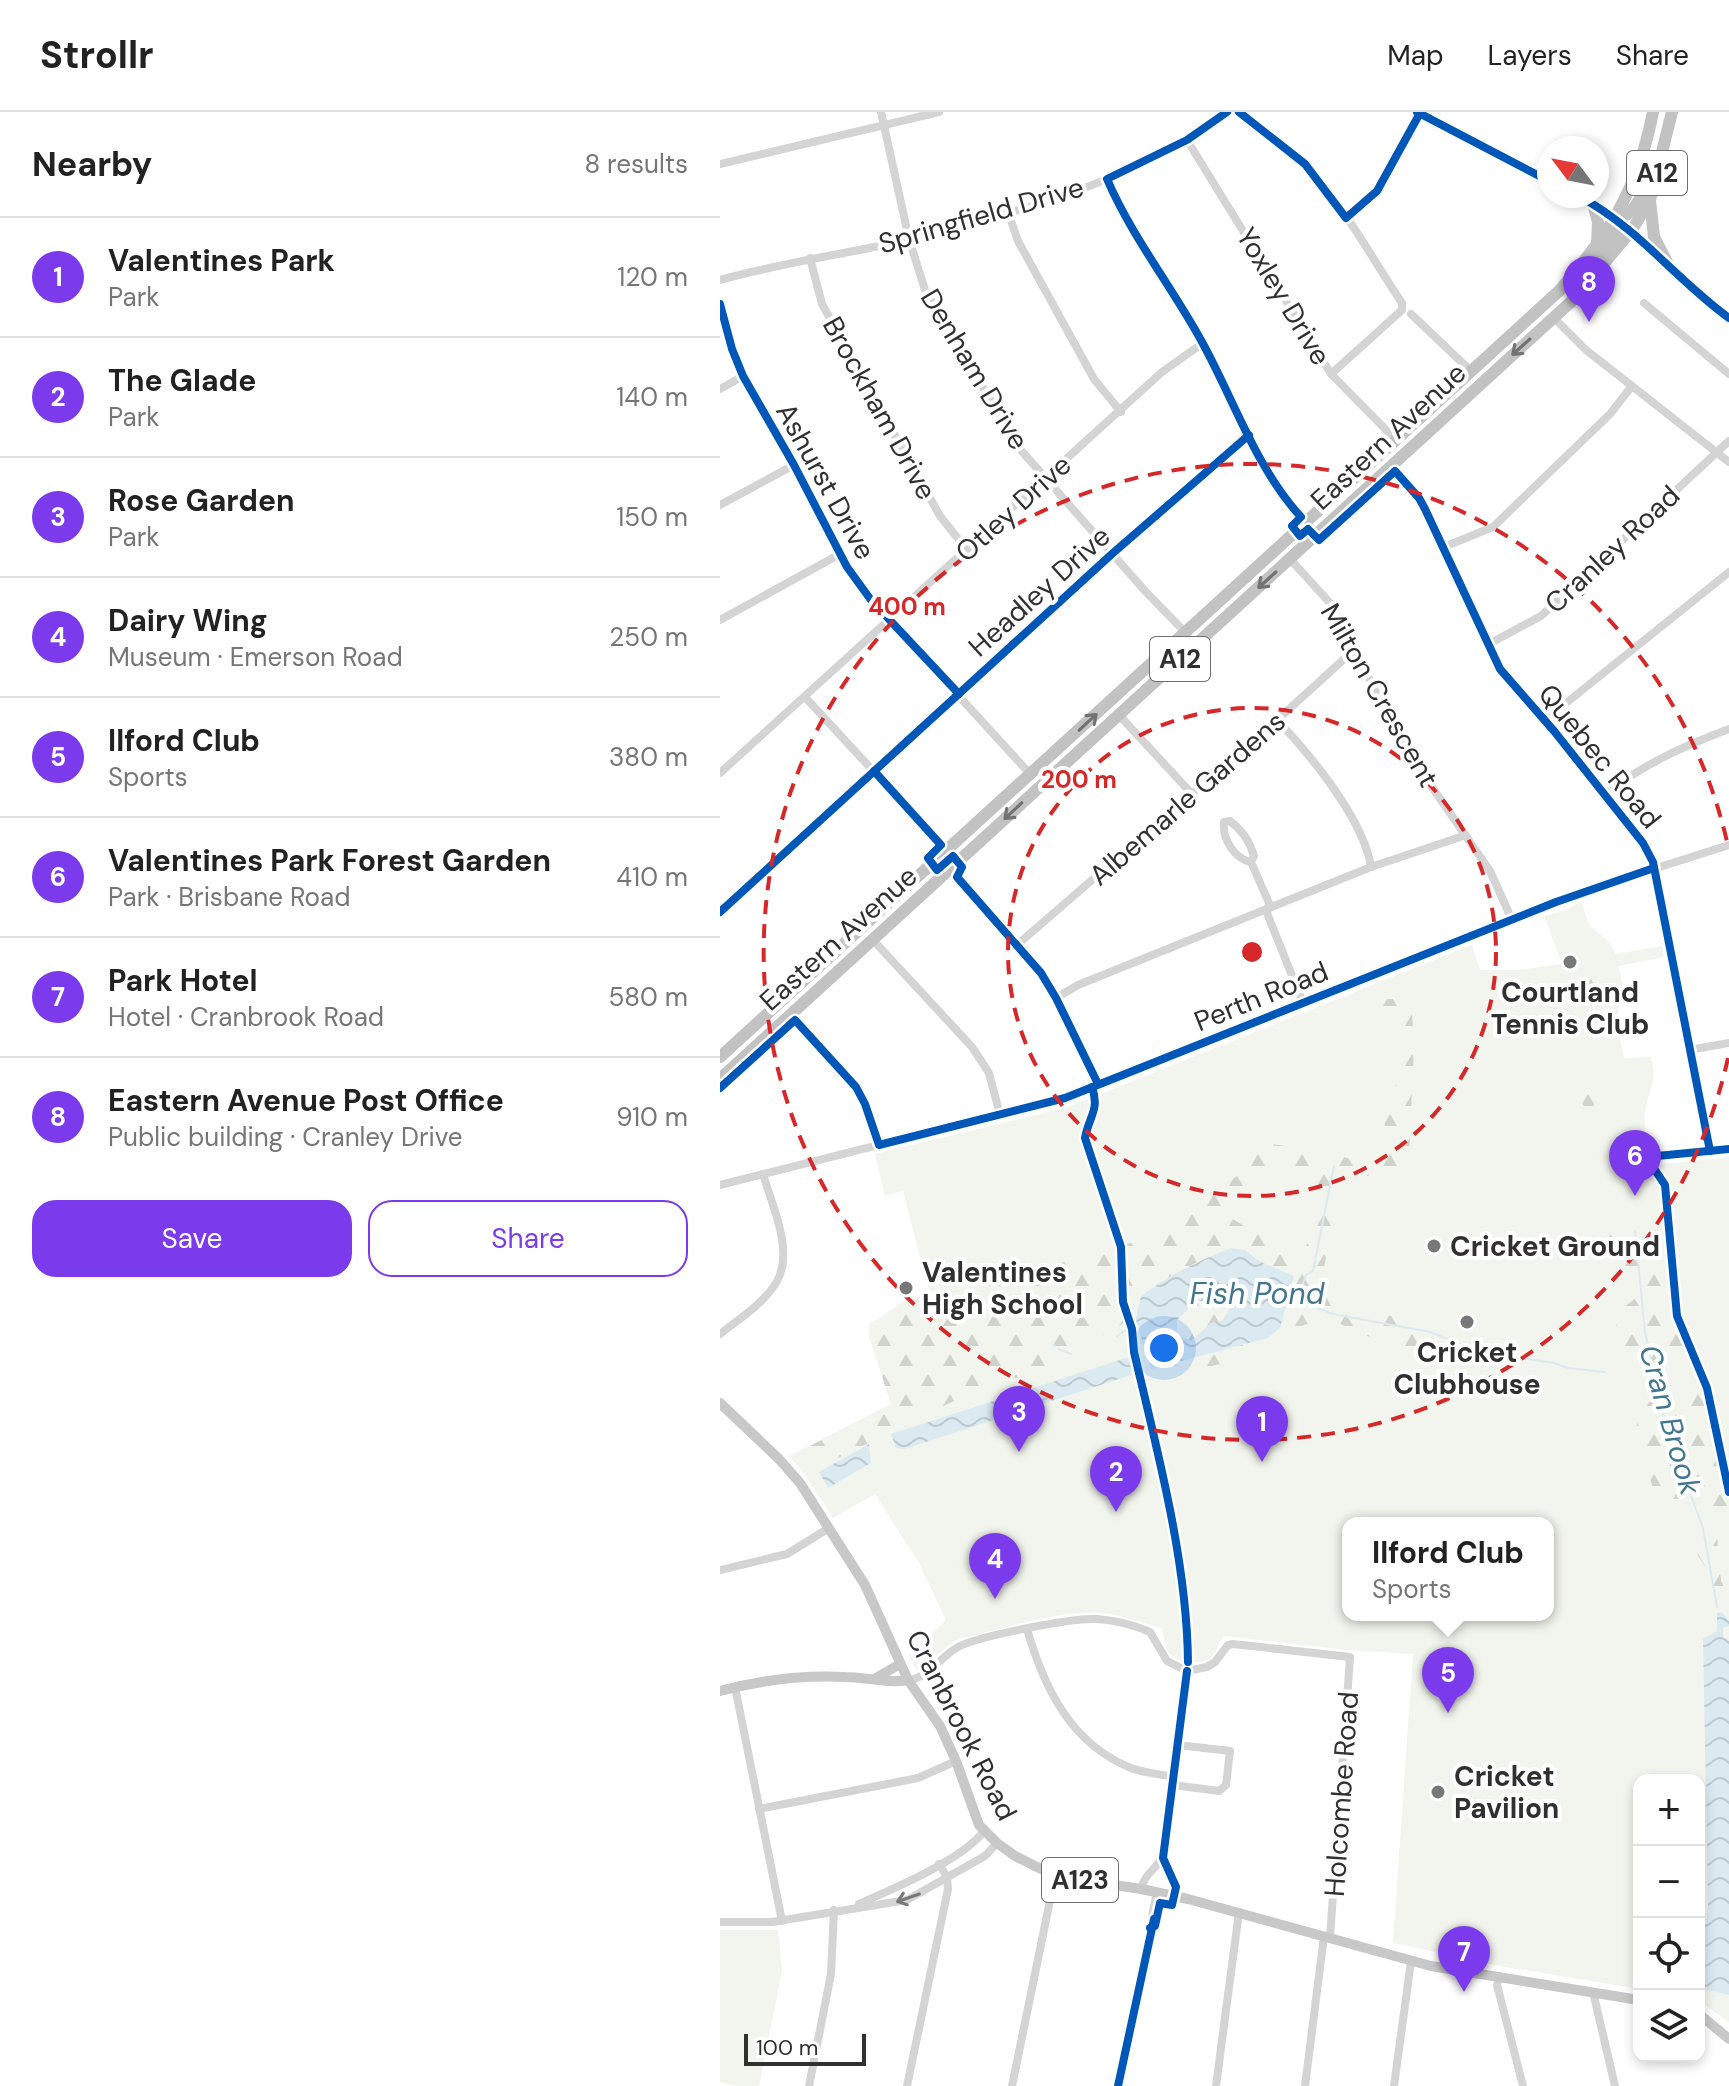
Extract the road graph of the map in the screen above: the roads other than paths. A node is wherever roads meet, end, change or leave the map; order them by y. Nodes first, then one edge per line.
1 (881, 112) edge
2 (939, 112) edge
3 (1227, 112) edge
4 (1239, 112) edge
5 (1419, 112) edge
6 (1653, 112) edge
7 (1671, 117) edge
8 (884, 124) junction
9 (1187, 140) junction
10 (720, 164) edge
11 (1537, 175) edge
12 (1107, 179) junction
13 (1650, 200) junction
14 (1594, 208) edge
15 (1600, 208) edge
16 (1008, 212) junction
17 (1346, 218) junction
18 (1616, 218) junction
19 (1632, 230) junction
20 (909, 239) junction
21 (1597, 245) junction
22 (810, 258) junction
23 (1667, 262) junction
24 (720, 280) edge
25 (1559, 291) junction
26 (1644, 303) dead end
27 (720, 304) edge
28 (1406, 312) junction
29 (1727, 312) edge
30 (1553, 317) junction
31 (1683, 336) junction
32 (1203, 343) junction
33 (1675, 346) dead end
34 (1471, 371) junction
35 (1331, 374) junction
36 (1729, 374) edge
37 (743, 376) junction
38 (1632, 386) junction
39 (720, 389) edge
40 (1121, 412) junction
41 (1249, 435) junction
42 (1396, 440) junction
43 (1729, 441) edge
44 (1717, 452) junction
45 (1729, 462) edge
46 (794, 465) junction
47 (1391, 467) junction
48 (1045, 479) junction
49 (720, 505) edge
50 (1306, 522) junction
51 (1444, 547) junction
52 (967, 550) junction
53 (1113, 553) junction
54 (840, 554) junction
55 (1290, 559) junction
56 (1729, 572) edge
57 (720, 620) edge
58 (889, 620) junction
59 (1185, 632) junction
60 (1487, 645) junction
61 (1354, 650) junction
62 (959, 694) junction
63 (805, 697) junction
64 (1119, 715) junction
65 (1277, 720) junction
66 (1545, 720) junction
67 (1729, 729) edge
68 (874, 771) junction
69 (720, 773) edge
70 (1031, 775) junction
71 (1192, 794) junction
72 (1604, 794) junction
73 (1466, 835) junction
74 (1729, 845) edge
75 (946, 850) junction
76 (1251, 862) junction
77 (1371, 867) junction
78 (1654, 868) junction
79 (950, 869) junction
80 (1268, 909) junction
81 (720, 912) edge
82 (1512, 920) junction
83 (873, 940) junction
84 (1018, 944) junction
85 (1056, 998) junction
86 (1303, 1003) junction
87 (790, 1015) junction
88 (1729, 1043) edge
89 (1689, 1050) junction
90 (720, 1057) edge
91 (720, 1079) edge
92 (1098, 1084) junction
93 (1000, 1115) junction
94 (879, 1145) junction
95 (1729, 1149) edge
96 (1710, 1151) junction
97 (1657, 1156) dead end
98 (763, 1174) junction
99 (720, 1185) edge
100 (720, 1334) edge
101 (720, 1403) edge
102 (829, 1528) junction
103 (720, 1570) edge
104 (1027, 1629) junction
105 (900, 1664) junction
106 (1187, 1671) junction
107 (876, 1678) junction
108 (908, 1680) junction
109 (735, 1687) junction
110 (720, 1691) edge
111 (1178, 1745) junction
112 (956, 1761) junction
113 (1173, 1781) junction
114 (759, 1809) junction
115 (984, 1831) junction
116 (997, 1843) junction
117 (1163, 1858) junction
118 (939, 1864) junction
119 (1169, 1872) dead end
120 (1055, 1876) junction
121 (947, 1877) junction
122 (1141, 1889) junction
123 (1157, 1892) junction
124 (851, 1907) junction
125 (834, 1910) junction
126 (1239, 1912) junction
127 (782, 1921) junction
128 (720, 1922) edge
129 (1327, 1936) junction
130 (1411, 1961) junction
131 (1499, 1978) junction
132 (1593, 1992) junction
133 (1633, 1999) edge
134 (1705, 2019) edge
135 (1729, 2039) edge
136 (809, 2086) edge
137 (907, 2086) edge
138 (1012, 2086) edge
139 (1118, 2086) edge
140 (1216, 2086) edge
141 (1305, 2086) edge
142 (1394, 2086) edge
143 (1523, 2086) edge
144 (1615, 2086) edge

1 - 8 street, Denham Drive
2 - 8 street
3 - 9 street, Springfield Drive
4 - 17 street
5 - 11 street
5 - 17 street
6 - 18 highway, Eastern Avenue / A12
7 - 13 highway, Eastern Avenue / A12
7 - 18 highway
8 - 10 street
8 - 20 street, Denham Drive
9 - 12 street, Springfield Drive
9 - 35 street, Yoxley Drive
12 - 16 street, Springfield Drive
12 - 32 street
13 - 19 highway, Eastern Avenue / A12
13 - 23 highway
14 - 21 highway
15 - 18 street
16 - 20 street, Springfield Drive
16 - 40 street
17 - 28 street
18 - 19 street
18 - 21 highway, Eastern Avenue / A12
19 - 23 street
19 - 25 highway
19 - 30 highway, Eastern Avenue / A12
20 - 22 street, Springfield Drive
20 - 48 street, Denham Drive
21 - 25 highway, Eastern Avenue / A12
22 - 24 street, Springfield Drive
22 - 52 street, Brockham Drive
23 - 29 street
25 - 34 highway, Eastern Avenue / A12
26 - 31 street
27 - 37 street, Ashurst Drive
28 - 34 street
28 - 35 street
30 - 38 street
30 -> 47 highway, Eastern Avenue / A12
31 - 33 street
31 - 36 street
32 - 40 street, Otley Drive
32 - 41 street
34 - 42 highway, Eastern Avenue / A12
35 - 42 street, Yoxley Drive
37 - 39 street
37 - 46 street, Ashurst Drive
38 - 44 street
38 - 51 street
40 - 48 street, Otley Drive
41 - 50 street
41 - 53 street, Headley Drive
42 - 50 highway, Eastern Avenue / A12
43 - 44 street, Cranley Road
44 - 45 street
44 - 60 street, Cranley Road
46 - 49 street
46 - 54 street, Ashurst Drive
47 - 51 street, Quebec Road
47 - 55 highway, Eastern Avenue / A12
48 - 52 street, Otley Drive
48 - 53 street, Denham Drive
50 - 59 highway, Eastern Avenue / A12
51 - 60 street, Quebec Road
52 - 58 street, Otley Drive
53 - 59 street, Denham Drive
53 - 62 street, Headley Drive
54 - 57 street
54 - 58 street, Ashurst Drive
55 - 61 street, Milton Crescent
55 -> 64 highway, Eastern Avenue / A12
56 - 66 street
58 - 62 street, Ashurst Drive
58 - 63 street, Otley Drive
70 -> 59 highway, Eastern Avenue / A12
60 - 66 street, Quebec Road
61 - 65 street, Albemarle Gardens
61 - 73 street, Milton Crescent
62 - 68 street, Headley Drive
62 - 70 street, Ashurst Drive
63 - 68 street
63 - 69 street, Otley Drive
64 - 71 street
64 -> 79 highway, Eastern Avenue / A12
65 - 71 street, Albemarle Gardens
65 - 77 street
66 - 72 street, Quebec Road
67 - 72 street
68 - 75 street
68 - 81 street, Headley Drive
70 - 75 highway, Eastern Avenue / A12
71 - 84 street, Albemarle Gardens
72 - 78 street, Quebec Road
73 - 77 street
73 - 82 street, Milton Crescent
74 - 78 street, Perth Road
75 - 90 highway, Eastern Avenue / A12
76 - 76 street
76 - 80 street
77 - 80 street
78 - 82 street, Perth Road
78 - 89 street, Quebec Road
79 - 83 highway, Eastern Avenue / A12
79 - 84 street
80 - 85 street
80 - 86 street
82 - 86 street, Perth Road
83 - 87 highway, Eastern Avenue / A12
83 - 93 street
84 - 85 street
85 - 92 street
86 - 92 street, Perth Road
87 - 91 highway, Eastern Avenue / A12
87 - 94 street
88 - 89 street
89 - 96 street, Quebec Road
92 - 93 street, Perth Road
93 - 94 street, Perth Road
94 - 98 street, Perth Road
95 - 96 street
96 - 97 street
98 - 99 street, Perth Road
98 - 100 street
101 - 102 main road, Cranbrook Road / A123
102 - 103 street
102 - 105 main road, Cranbrook Road / A123
104 - 106 street
104 - 108 street
104 - 113 street
105 - 107 main road
105 - 108 main road, Cranbrook Road / A123
106 - 111 street
106 - 129 street, Holcombe Road
107 - 108 main road
107 - 109 main road
108 - 112 main road, Cranbrook Road / A123
109 - 110 main road
109 - 114 street
111 - 113 street
111 - 113 street
112 - 114 street
112 - 115 main road, Cranbrook Road / A123
113 - 117 street
114 - 127 street
115 - 116 main road, Cranbrook Road / A123
115 - 118 street
116 - 120 main road, Cranbrook Road / A123
116 - 121 street
117 - 119 street
117 - 122 street
118 - 121 street
118 - 124 street
120 - 122 main road, Cranbrook Road / A123
120 - 138 street
121 -> 124 street
121 - 137 street
122 - 123 main road, Cranbrook Road / A123
123 - 126 main road, Cranbrook Road / A123
123 - 139 street
124 - 125 street
125 - 127 street
125 - 136 street
126 - 129 main road, Cranbrook Road / A123
126 - 140 street
127 - 128 street
129 - 130 main road, Cranbrook Road / A123
129 - 141 street, Holcombe Road
130 - 131 main road, Cranbrook Road / A123
130 - 142 street
131 - 132 main road, Cranbrook Road / A123
131 - 143 street
132 - 133 main road, Cranbrook Road / A123
132 - 144 street
134 - 135 main road

